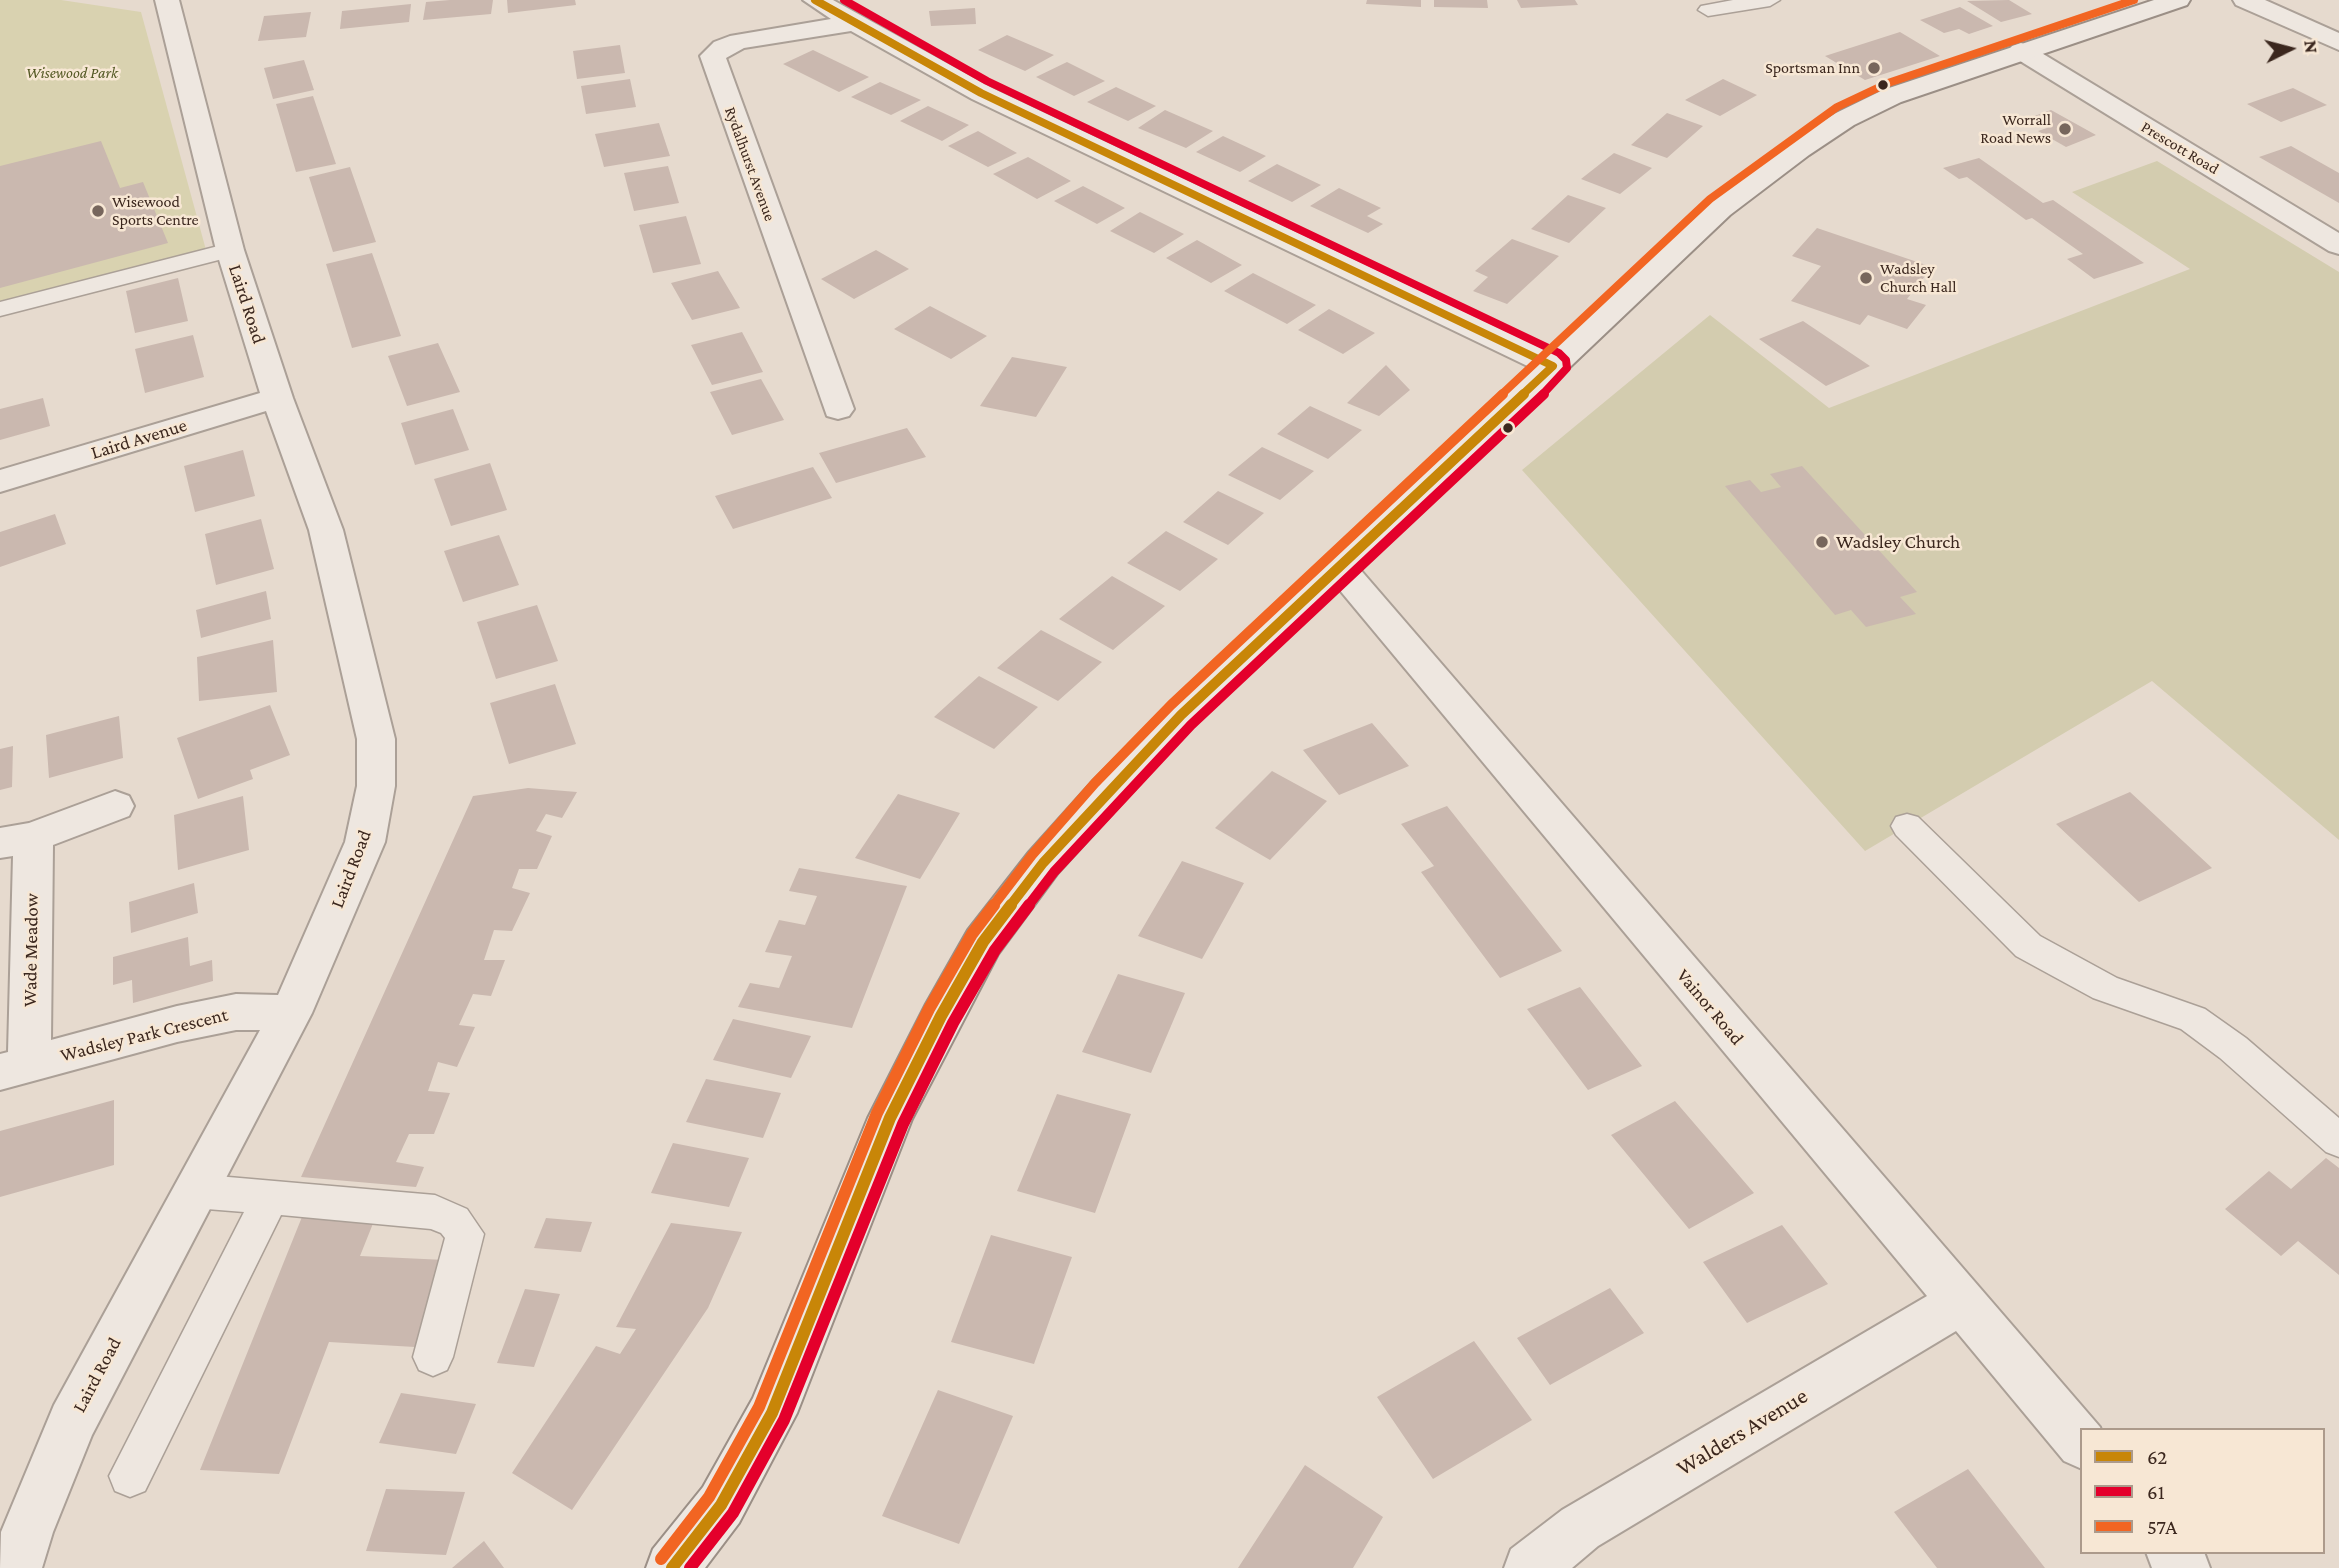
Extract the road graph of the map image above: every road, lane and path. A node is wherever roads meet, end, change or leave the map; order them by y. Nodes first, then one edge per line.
1 (167, 0) edge
2 (815, 0) edge
3 (1770, 0) edge
4 (2178, 0) edge
5 (2245, 0) edge
6 (1708, 10) dead end
7 (852, 23) junction
8 (2339, 42) edge
9 (2021, 51) junction
10 (2339, 245) edge
11 (230, 250) junction
12 (0, 309) edge
13 (1553, 366) junction
14 (277, 398) junction
15 (838, 409) dead end
16 (0, 481) edge
17 (1340, 568) junction
18 (114, 806) dead end
19 (1907, 826) dead end
20 (17, 840) edge
21 (291, 1013) junction
22 (15, 1068) edge
23 (2339, 1141) edge
24 (194, 1191) junction
25 (270, 1199) junction
26 (1959, 1303) junction
27 (433, 1357) dead end
28 (2080, 1442) edge
29 (130, 1476) dead end
30 (16, 1568) edge
31 (672, 1568) edge
32 (1530, 1568) edge

1 - 11 street, Laird Road
2 - 7 street
3 - 6 lane
4 - 9 street
5 - 8 street
7 - 13 street
7 - 15 street, Rydalhurst Avenue
9 - 10 street, Prescott Road
9 - 13 street
11 - 12 lane
11 - 14 street, Laird Road
13 - 17 street
14 - 16 street, Laird Avenue
14 - 21 street, Laird Road
17 - 26 street, Vainor Road
17 - 31 street
18 - 20 street, Wade Meadow
19 - 23 lane
20 - 22 street, Wade Meadow
21 - 22 street, Wadsley Park Crescent
21 - 24 street, Laird Road
24 - 25 lane
24 - 30 street, Laird Road
25 - 27 lane
25 - 29 lane
26 - 28 street, Vainor Road
26 - 32 street, Walders Avenue

